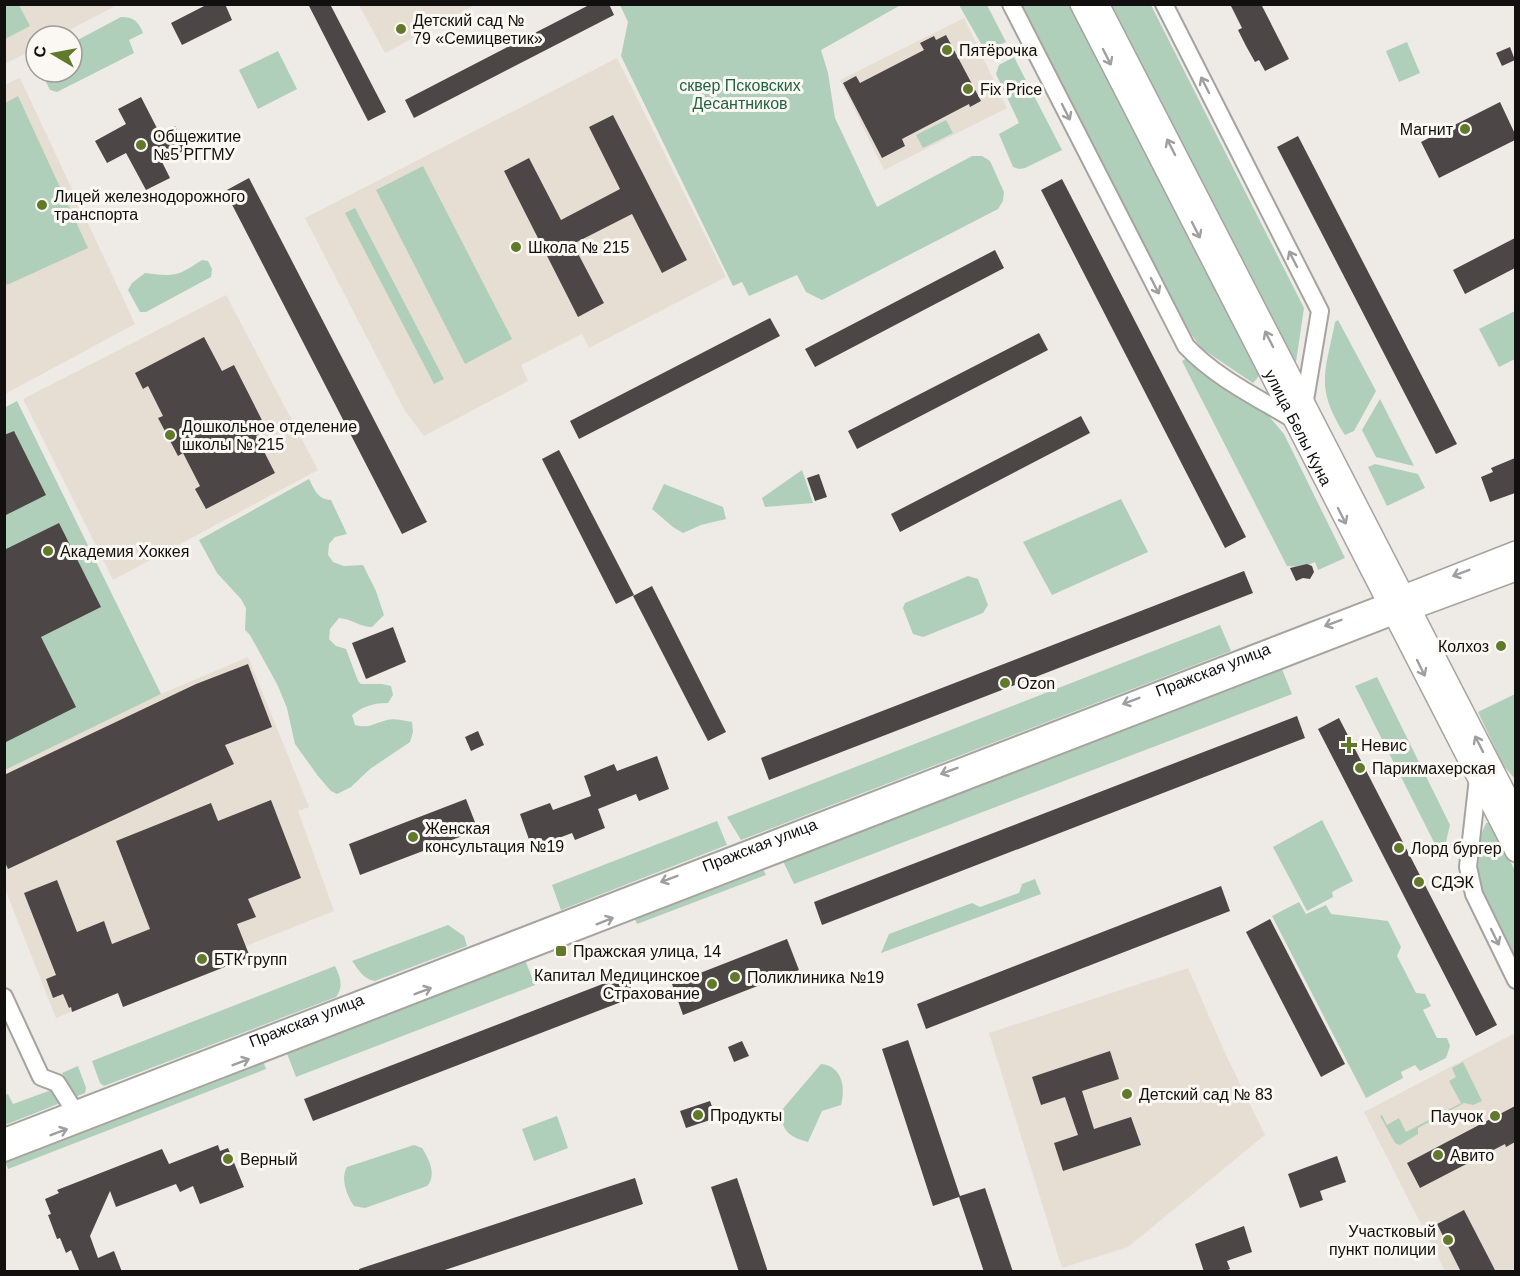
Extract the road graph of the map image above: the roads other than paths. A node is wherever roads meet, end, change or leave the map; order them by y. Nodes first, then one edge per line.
1 (1011, 4) edge
2 (1081, 4) edge
3 (1098, 4) edge
4 (1164, 4) edge
5 (1298, 413) junction
6 (1515, 552) edge
7 (1515, 570) edge
8 (1399, 606) junction
9 (1487, 778) junction
10 (1515, 788) edge
11 (1515, 814) edge
12 (1515, 851) edge
13 (1515, 980) edge
14 (4, 997) edge
15 (74, 1110) junction
16 (4, 1137) edge
17 (4, 1154) edge

1 -> 5 street
2 -> 5 street, улица Белы Куна
5 -> 3 street, улица Белы Куна
5 -> 4 street
5 - 8 street, улица Белы Куна
6 -> 8 street, Пражская улица
7 - 8 street, Пражская улица
8 - 9 street, улица Белы Куна
8 -> 15 street, Пражская улица
17 -> 8 street, Пражская улица
9 - 10 street
9 - 11 street, улица Белы Куна
9 - 12 street, улица Белы Куна
9 -> 13 street
14 - 15 street
15 - 16 street, Пражская улица

